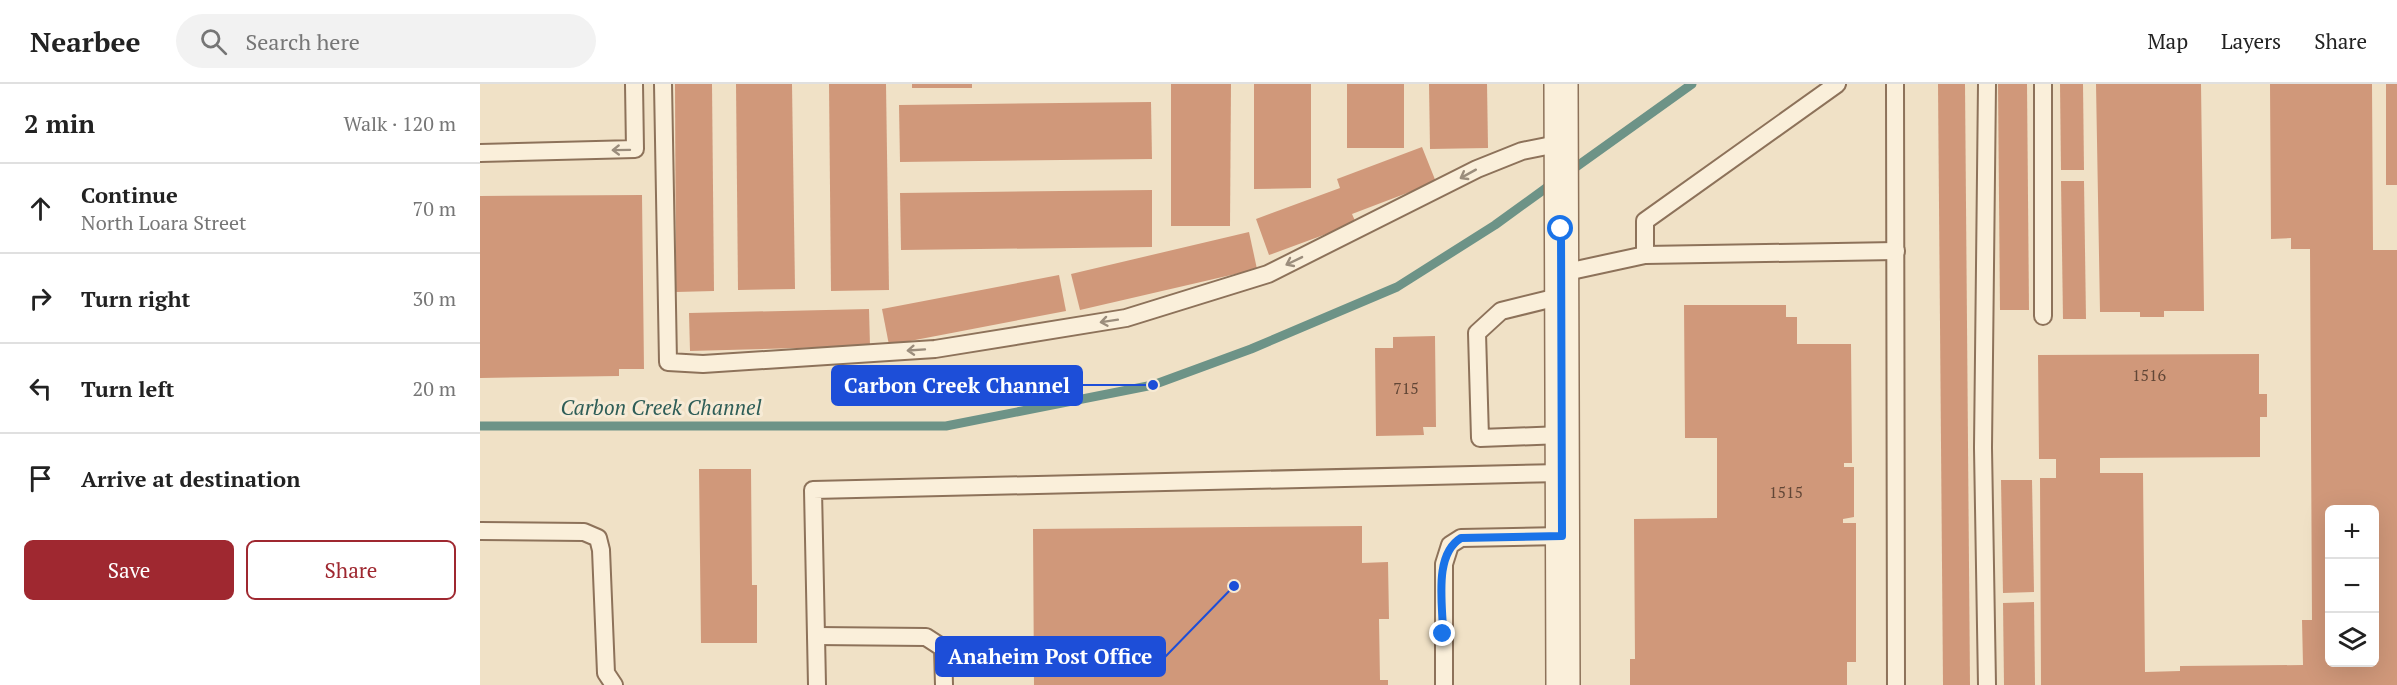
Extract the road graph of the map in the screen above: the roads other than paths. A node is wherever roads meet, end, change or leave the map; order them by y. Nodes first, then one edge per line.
1 (634, 84) edge
2 (663, 84) edge
3 (1561, 84) edge
4 (1837, 84) edge
5 (1895, 84) edge
6 (1986, 84) edge
7 (2043, 84) edge
8 (1561, 147) junction
9 (480, 153) edge
10 (1896, 251) junction
11 (1645, 255) junction
12 (1562, 285) junction
13 (2043, 316) dead end
14 (1562, 435) junction
15 (1562, 473) junction
16 (480, 531) edge
17 (1562, 536) junction
18 (816, 636) junction
19 (614, 685) edge
20 (817, 685) edge
21 (944, 685) edge
22 (1444, 685) edge
23 (1563, 685) edge
24 (1896, 685) edge
25 (1987, 685) edge

1 -> 9 lane
8 -> 2 lane
3 - 8 street
4 - 11 lane
5 - 10 lane
6 - 25 lane
7 - 13 lane
8 - 12 street
10 - 11 lane
10 - 24 lane
11 - 12 lane
12 - 14 street
12 - 14 lane
14 - 15 street
15 - 17 street
15 - 18 lane
16 - 19 lane
17 - 22 lane
17 - 23 street
18 - 20 lane
18 - 21 lane

